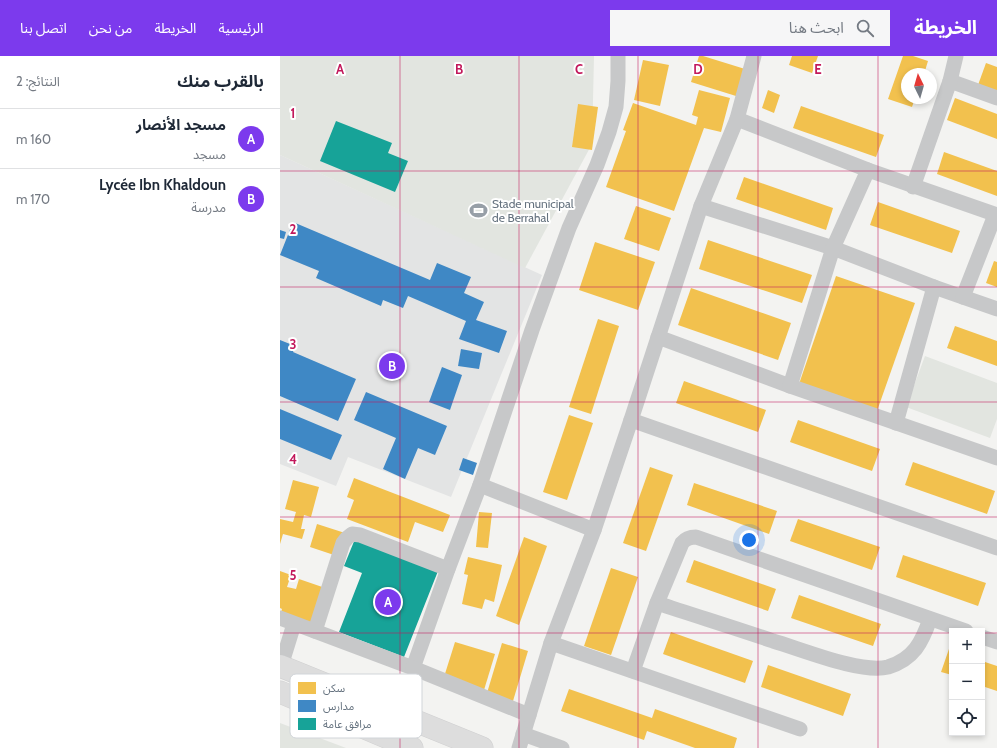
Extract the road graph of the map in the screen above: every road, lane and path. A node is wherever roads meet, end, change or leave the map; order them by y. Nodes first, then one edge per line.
1 (618, 56) edge
2 (754, 56) edge
3 (956, 56) edge
4 (950, 81) junction
5 (997, 98) edge
6 (737, 119) junction
7 (868, 170) junction
8 (913, 187) junction
9 (701, 206) junction
10 (996, 215) edge
11 (833, 248) junction
12 (934, 287) junction
13 (963, 297) junction
14 (997, 309) edge
15 (658, 337) junction
16 (790, 386) junction
17 (631, 420) junction
18 (896, 422) junction
19 (997, 458) edge
20 (480, 486) junction
21 (594, 530) junction
22 (997, 548) edge
23 (448, 569) junction
24 (657, 603) junction
25 (930, 619) junction
26 (287, 621) edge
27 (957, 628) edge
28 (315, 631) junction
29 (985, 637) edge
30 (997, 642) edge
31 (551, 643) junction
32 (281, 666) edge
33 (413, 668) junction
34 (633, 671) junction
35 (301, 674) edge
36 (280, 692) edge
37 (290, 696) edge
38 (529, 715) junction
39 (422, 724) edge
40 (800, 729) dead end
41 (388, 738) edge
42 (521, 741) edge
43 (412, 748) edge
44 (482, 748) edge
45 (562, 748) edge

1 - 20 street
2 - 6 street
3 - 4 street
4 - 5 street
4 - 8 street
6 - 7 street
6 - 9 street
7 - 8 street
7 - 11 street
8 - 10 street
9 - 11 street
9 - 15 street
10 - 13 street
11 - 12 street
11 - 16 street
12 - 13 street
12 - 18 street
13 - 14 street
15 - 16 street
15 - 17 street
16 - 18 street
17 - 21 street
17 - 22 street
18 - 19 street
20 - 21 street
20 - 23 street
21 - 31 street
23 - 28 street
23 - 33 street
24 - 25 street
24 - 25 street
24 - 34 street
25 - 27 street
26 - 28 street
26 - 32 street
28 - 33 street
29 - 30 street
31 - 34 street
31 - 38 street
32 - 35 main road
33 - 38 street
34 - 40 street
36 - 37 main road
38 - 42 street
39 - 44 main road
41 - 43 main road
42 - 45 street

